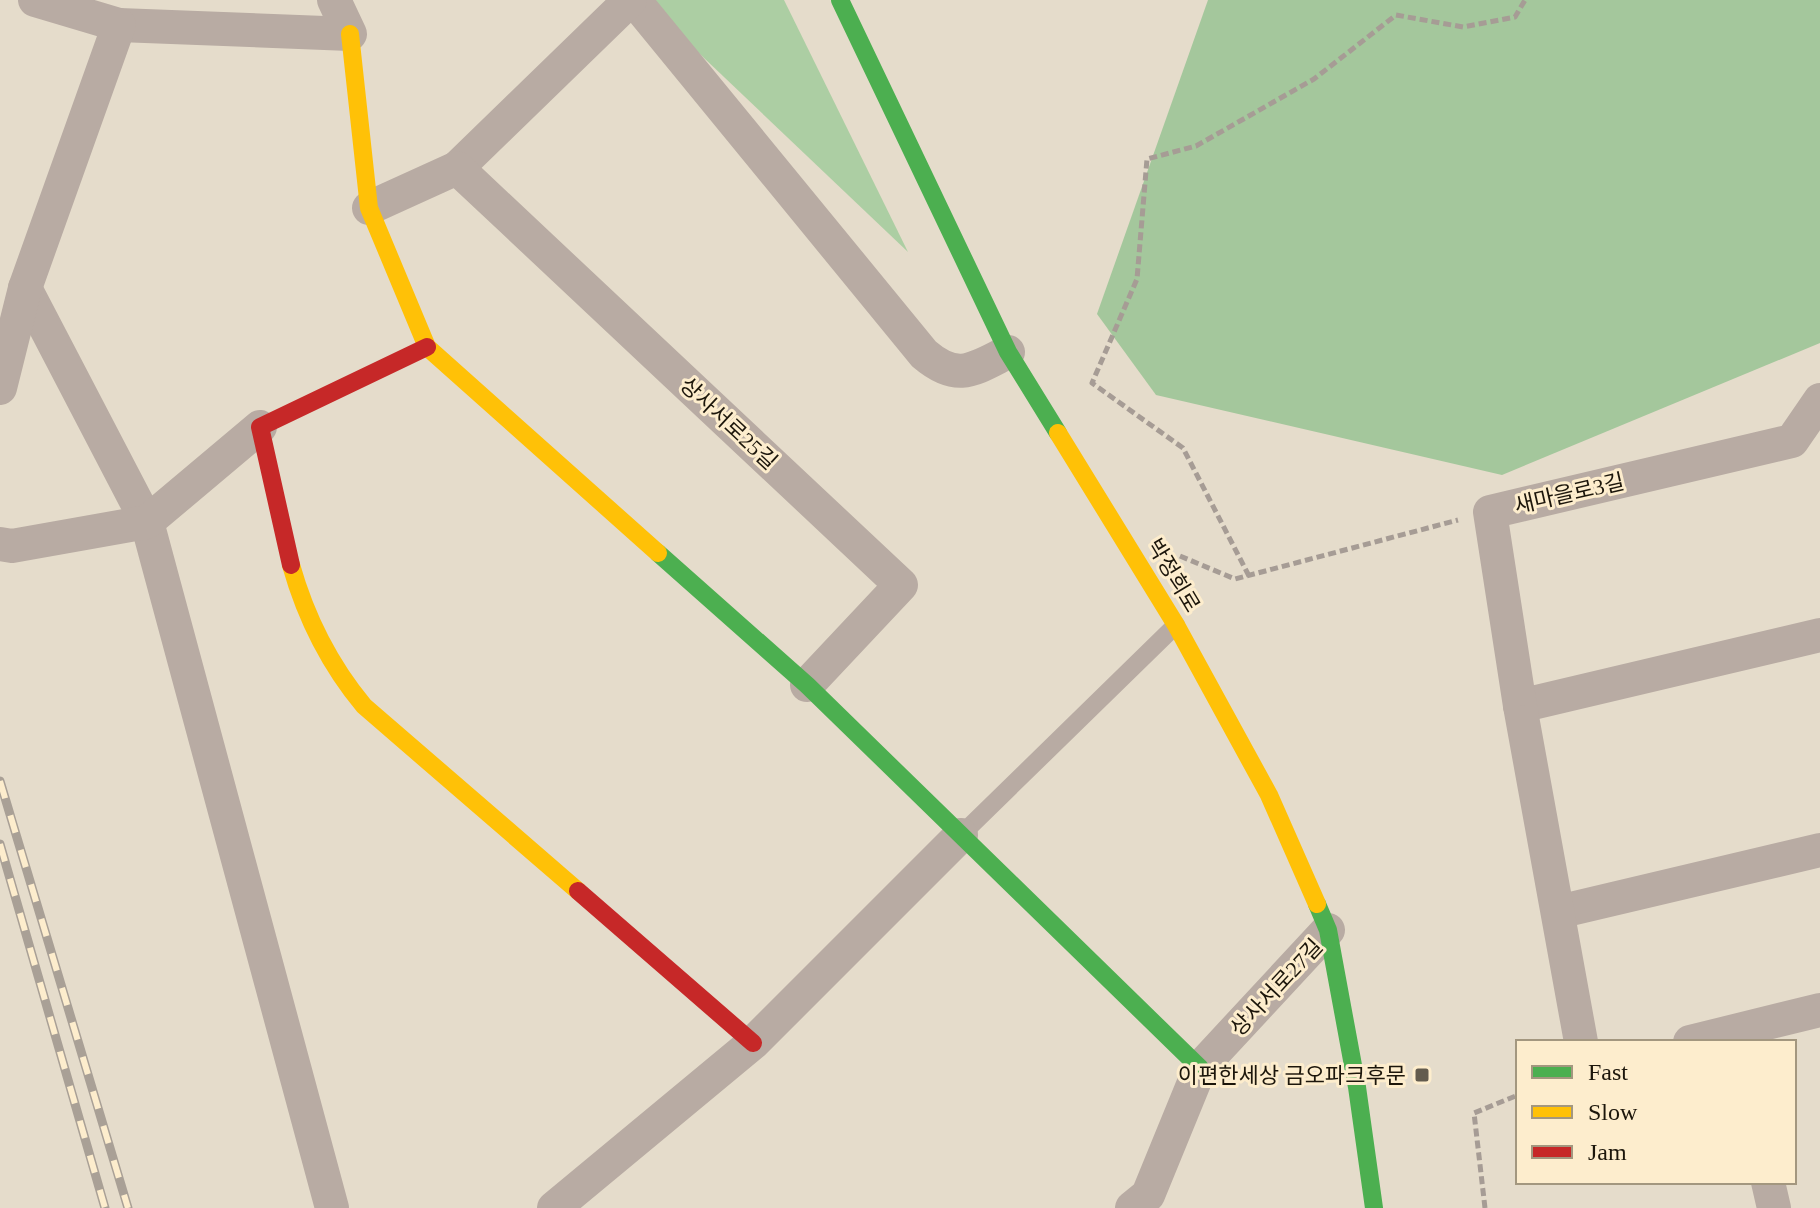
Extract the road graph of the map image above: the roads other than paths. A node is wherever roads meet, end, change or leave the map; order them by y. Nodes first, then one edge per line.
1 (35, 0) edge
2 (334, 0) edge
3 (632, 0) edge
4 (840, 0) edge
5 (119, 25) junction
6 (350, 34) junction
7 (457, 168) junction
8 (369, 208) junction
9 (25, 288) junction
10 (427, 347) junction
11 (1008, 352) junction
12 (0, 388) edge
13 (1820, 400) edge
14 (260, 427) junction
15 (147, 522) junction
16 (0, 544) edge
17 (1176, 625) junction
18 (1820, 635) edge
19 (807, 685) junction
20 (1520, 706) junction
21 (961, 835) junction
22 (1820, 850) edge
23 (1558, 912) junction
24 (1328, 930) junction
25 (1820, 1010) edge
26 (1736, 1036) edge
27 (1581, 1040) edge
28 (1705, 1040) edge
29 (753, 1043) junction
30 (1200, 1068) junction
31 (1768, 1184) edge
32 (332, 1208) edge
33 (554, 1208) edge
34 (1132, 1208) edge
35 (1374, 1208) edge
36 (1774, 1208) edge

1 - 5 street
2 - 6 street
3 - 7 street
3 - 11 street
4 - 11 street, 박정희로
5 - 6 street
5 - 9 street
6 - 8 street
7 - 8 street
7 - 19 street, 상사서로25길
8 - 10 street
9 - 12 street
9 - 15 street
10 - 14 street
10 - 19 street
11 - 17 street, 박정희로
13 - 20 street, 새마을로3길
14 - 15 street
14 - 29 street
15 - 16 street
15 - 32 street
17 - 21 lane
17 - 24 street, 박정희로
18 - 20 street
19 - 21 street
20 - 23 street, 새마을로3길
21 - 29 street
21 - 30 street
22 - 23 street
23 - 27 street, 새마을로3길
24 - 30 street, 상사서로27길
24 - 35 street, 박정희로
25 - 26 street
26 - 28 street
29 - 33 street
30 - 34 street, 상사서로27길
31 - 36 street

